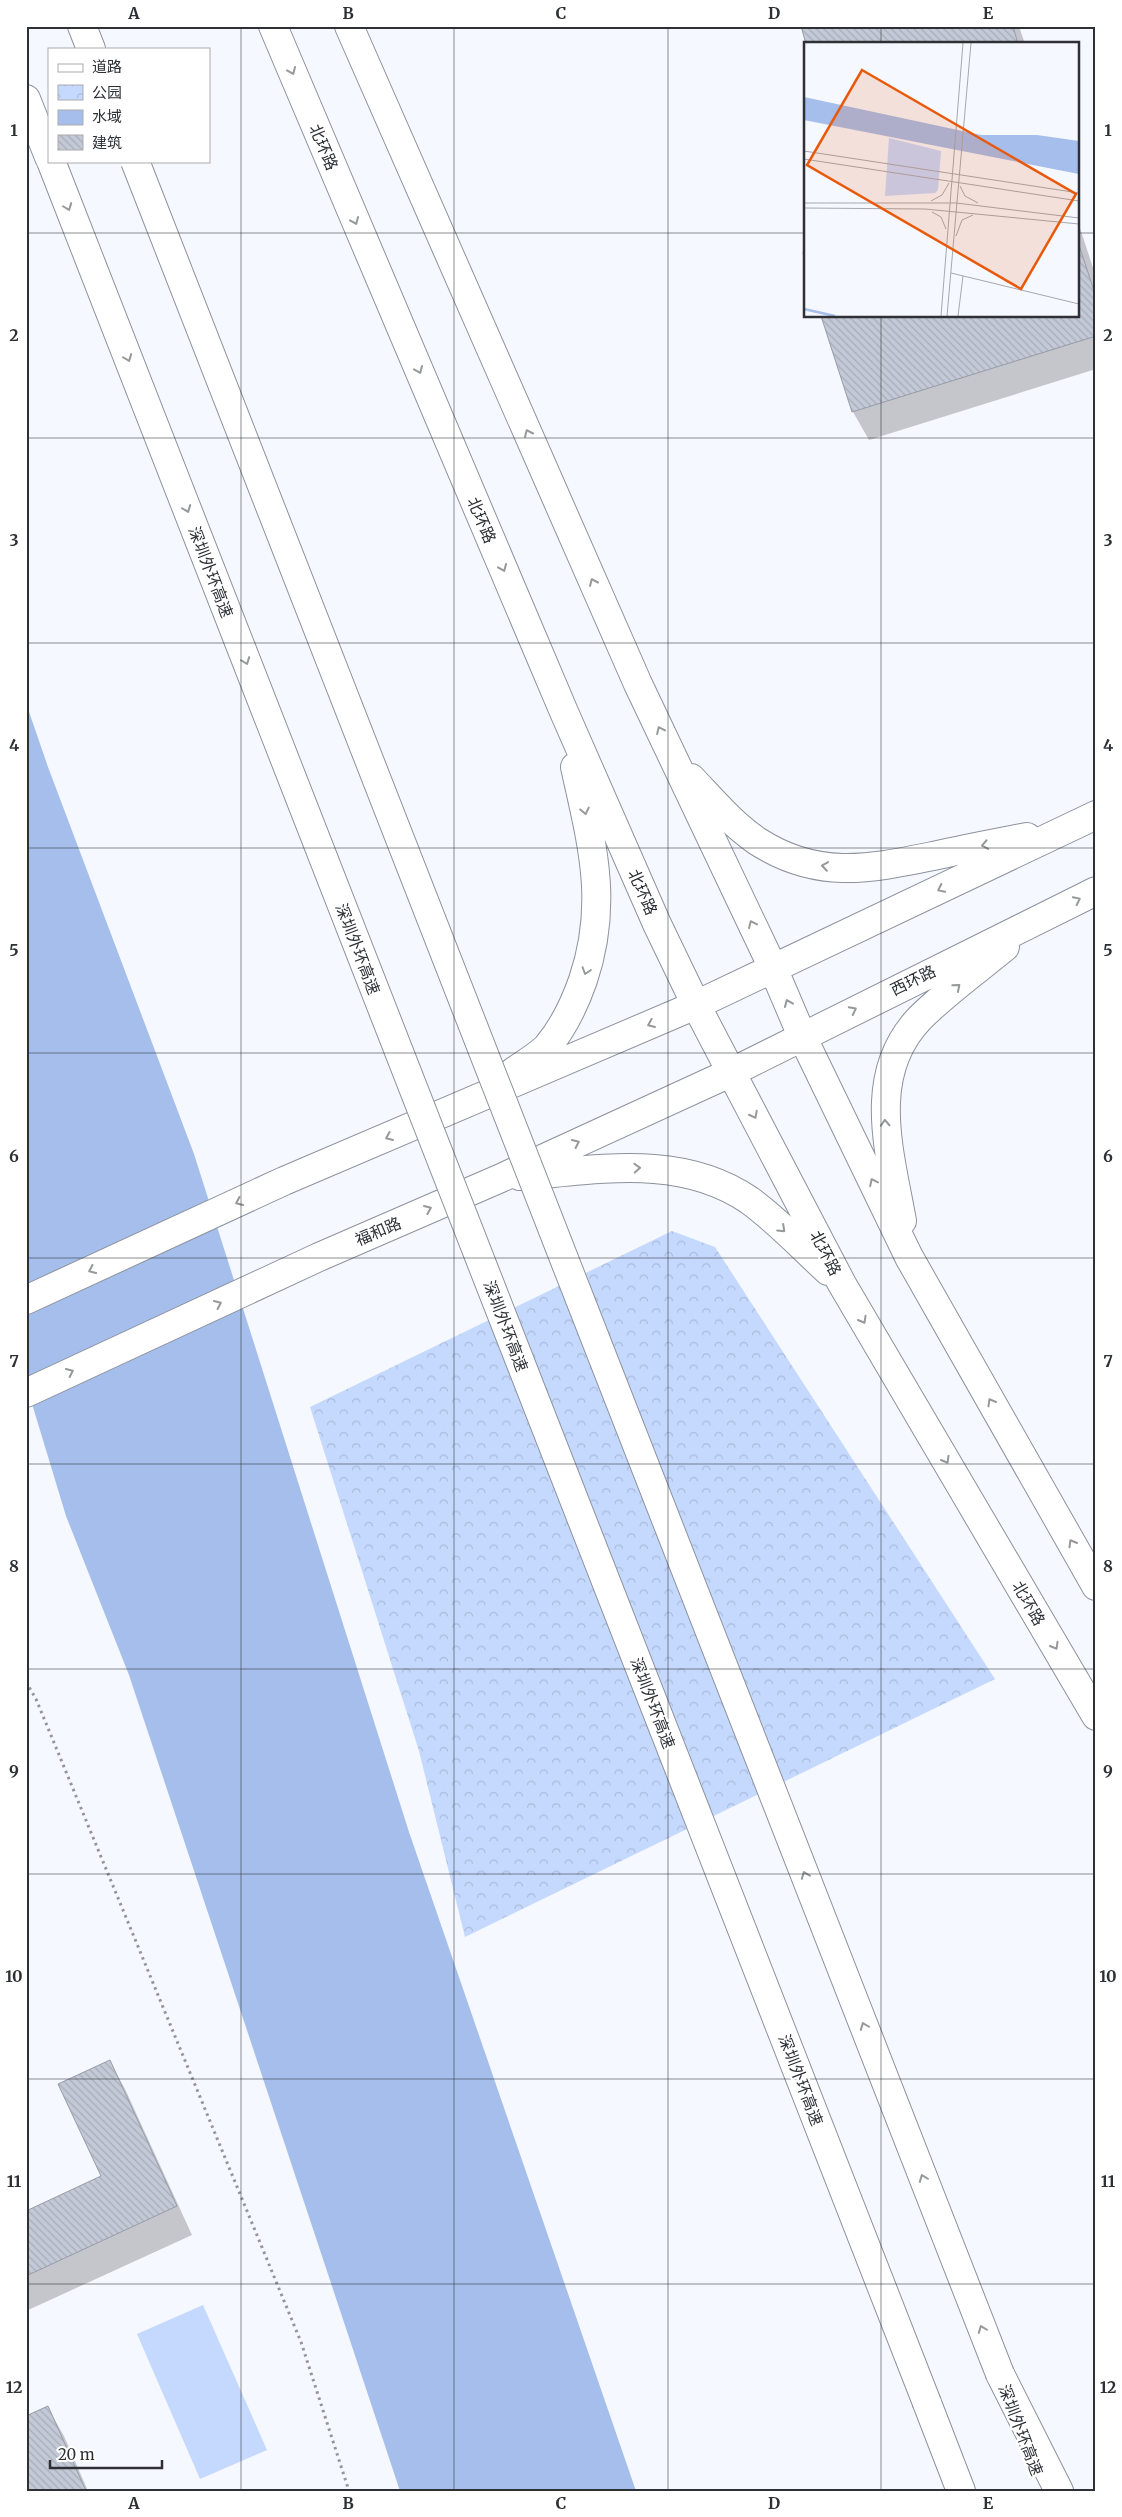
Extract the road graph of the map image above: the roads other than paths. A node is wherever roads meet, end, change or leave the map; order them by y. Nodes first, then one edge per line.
1 (82, 26) edge
2 (273, 26) edge
3 (349, 26) edge
4 (91, 48) edge
5 (26, 99) edge
6 (48, 154) edge
7 (51, 162) edge
8 (135, 162) edge
9 (564, 712) junction
10 (674, 761) junction
11 (1096, 815) edge
12 (1067, 829) junction
13 (1096, 891) edge
14 (1038, 919) junction
15 (773, 968) junction
16 (696, 1004) junction
17 (802, 1036) junction
18 (732, 1072) junction
19 (472, 1102) junction
20 (501, 1178) junction
21 (909, 1257) junction
22 (842, 1284) junction
23 (26, 1300) edge
24 (26, 1393) edge
25 (1096, 1586) edge
26 (1096, 1716) edge
27 (1000, 2374) junction
28 (927, 2402) junction
29 (952, 2491) edge
30 (961, 2491) edge
31 (1045, 2491) edge
32 (1059, 2491) edge

1 - 4 main road
2 -> 9 main road, 北环路
10 -> 3 main road
5 - 6 main road
7 -> 28 main road, 深圳外环高速, bridge
27 -> 8 main road, 深圳外环高速, bridge
9 - 16 main road, 北环路
9 -> 19 main road
12 -> 10 main road
15 -> 10 main road
11 - 12 main road
12 -> 15 main road
14 -> 13 main road, 西环路
17 -> 14 main road, 西环路
21 -> 14 main road
15 - 16 main road
17 -> 15 main road
16 - 18 main road, 北环路
16 -> 19 main road
17 - 18 main road, 西环路
21 -> 17 main road
20 -> 18 main road, 福和路
18 -> 22 main road, 北环路
19 -> 23 main road
20 -> 22 main road
24 -> 20 main road, 福和路
25 -> 21 main road
22 -> 26 main road, 北环路
27 - 31 main road, 深圳外环高速
27 - 32 main road
28 - 29 main road
28 - 30 main road, 深圳外环高速

